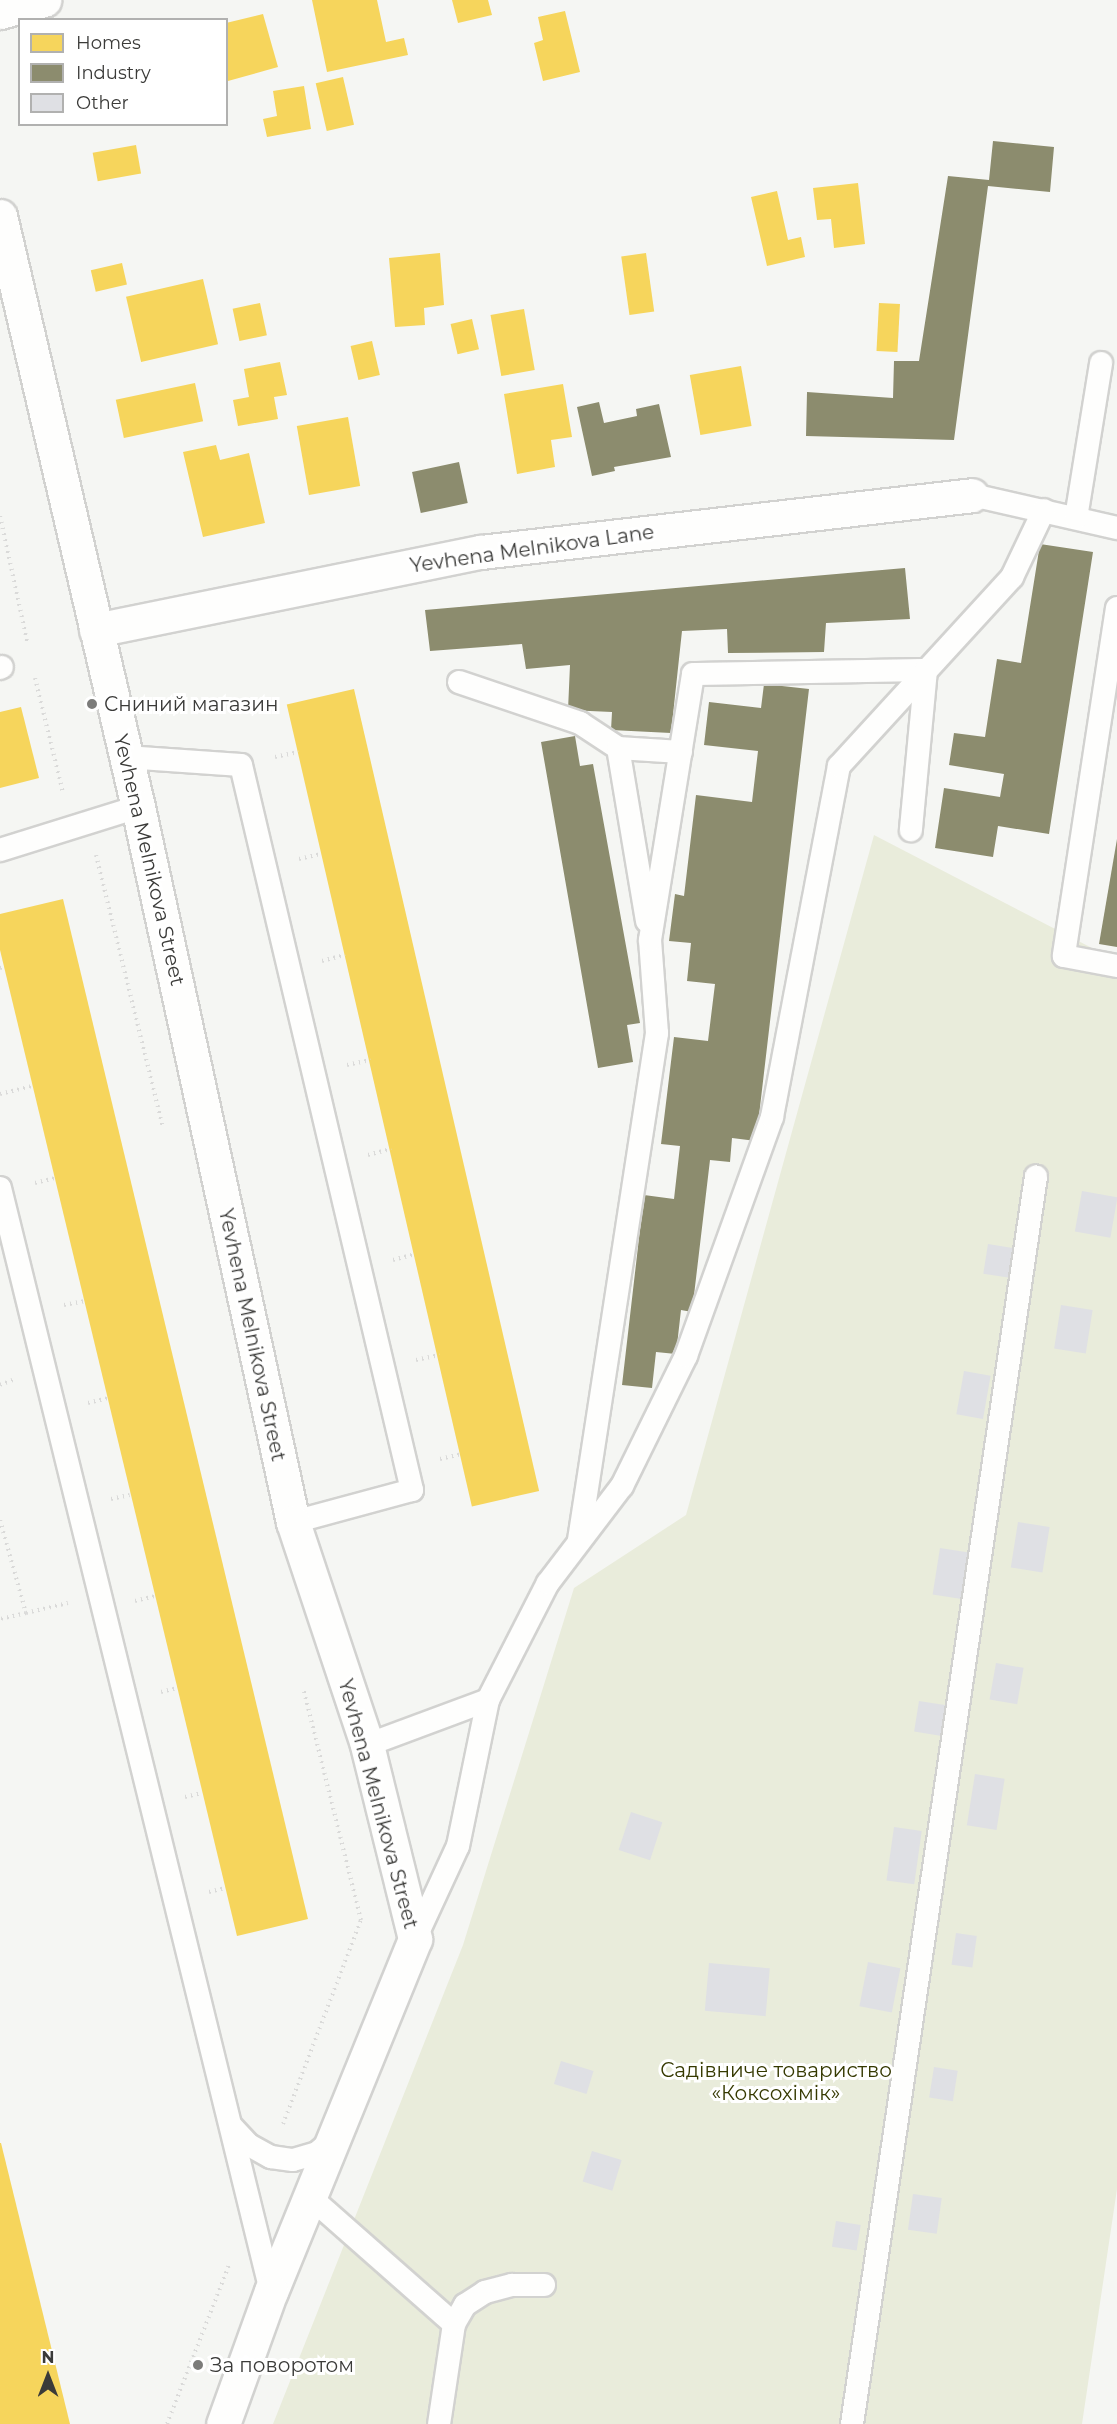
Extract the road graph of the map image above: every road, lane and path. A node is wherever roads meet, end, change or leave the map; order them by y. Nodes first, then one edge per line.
1 (44, 0) edge
2 (0, 12) edge
3 (0, 216) edge
4 (1101, 363) dead end
5 (972, 495) joint
6 (1044, 510) junction
7 (1076, 518) junction
8 (1117, 528) edge
9 (1117, 608) edge
10 (96, 630) junction
11 (926, 670) junction
12 (459, 682) dead end
13 (618, 748) junction
14 (681, 752) junction
15 (126, 757) junction
16 (138, 807) junction
17 (87, 823) junction
18 (911, 830) dead end
19 (0, 850) edge
20 (650, 940) junction
21 (1117, 966) edge
22 (32, 1086) dead end
23 (0, 1094) edge
24 (165, 1135) dead end
25 (1036, 1177) dead end
26 (0, 1188) edge
27 (0, 1520) edge
28 (293, 1522) junction
29 (579, 1543) junction
30 (0, 1619) edge
31 (303, 1689) dead end
32 (488, 1700) junction
33 (367, 1745) junction
34 (415, 1939) junction
35 (232, 2127) junction
36 (334, 2138) junction
37 (271, 2157) junction
38 (310, 2197) junction
39 (252, 2206) junction
40 (544, 2285) dead end
41 (271, 2291) junction
42 (454, 2324) junction
43 (166, 2424) edge
44 (223, 2424) edge
45 (439, 2424) edge
46 (852, 2424) edge

1 - 2 street
3 - 10 street, Yevhena Melnikova Street
4 - 7 lane
5 - 6 lane
5 - 10 street, Yevhena Melnikova Lane
6 - 7 lane
6 - 11 lane
7 - 8 lane
9 - 21 lane
10 - 15 street, Yevhena Melnikova Street
11 - 14 lane
11 - 18 lane
11 - 29 lane
12 - 13 lane
13 - 14 lane
13 - 20 lane
14 - 20 lane
15 - 16 street, Yevhena Melnikova Street
15 - 28 lane
16 - 17 lane
16 - 28 street, Yevhena Melnikova Street
17 - 19 lane
17 - 24 path
20 - 29 lane
22 - 23 path
25 - 46 lane
26 - 35 lane
27 - 30 path
28 - 33 street, Yevhena Melnikova Street
29 - 32 lane
31 - 37 path
32 - 33 lane
32 - 34 lane
33 - 34 street, Yevhena Melnikova Street
34 - 36 street, Yevhena Melnikova Street
35 - 37 lane
35 - 39 lane
36 - 37 lane
36 - 38 street, Yevhena Melnikova Street
38 - 41 street, Yevhena Melnikova Street
38 - 42 lane
39 - 41 lane
39 - 43 path
40 - 42 lane
41 - 44 street, Yevhena Melnikova Street
42 - 45 lane

